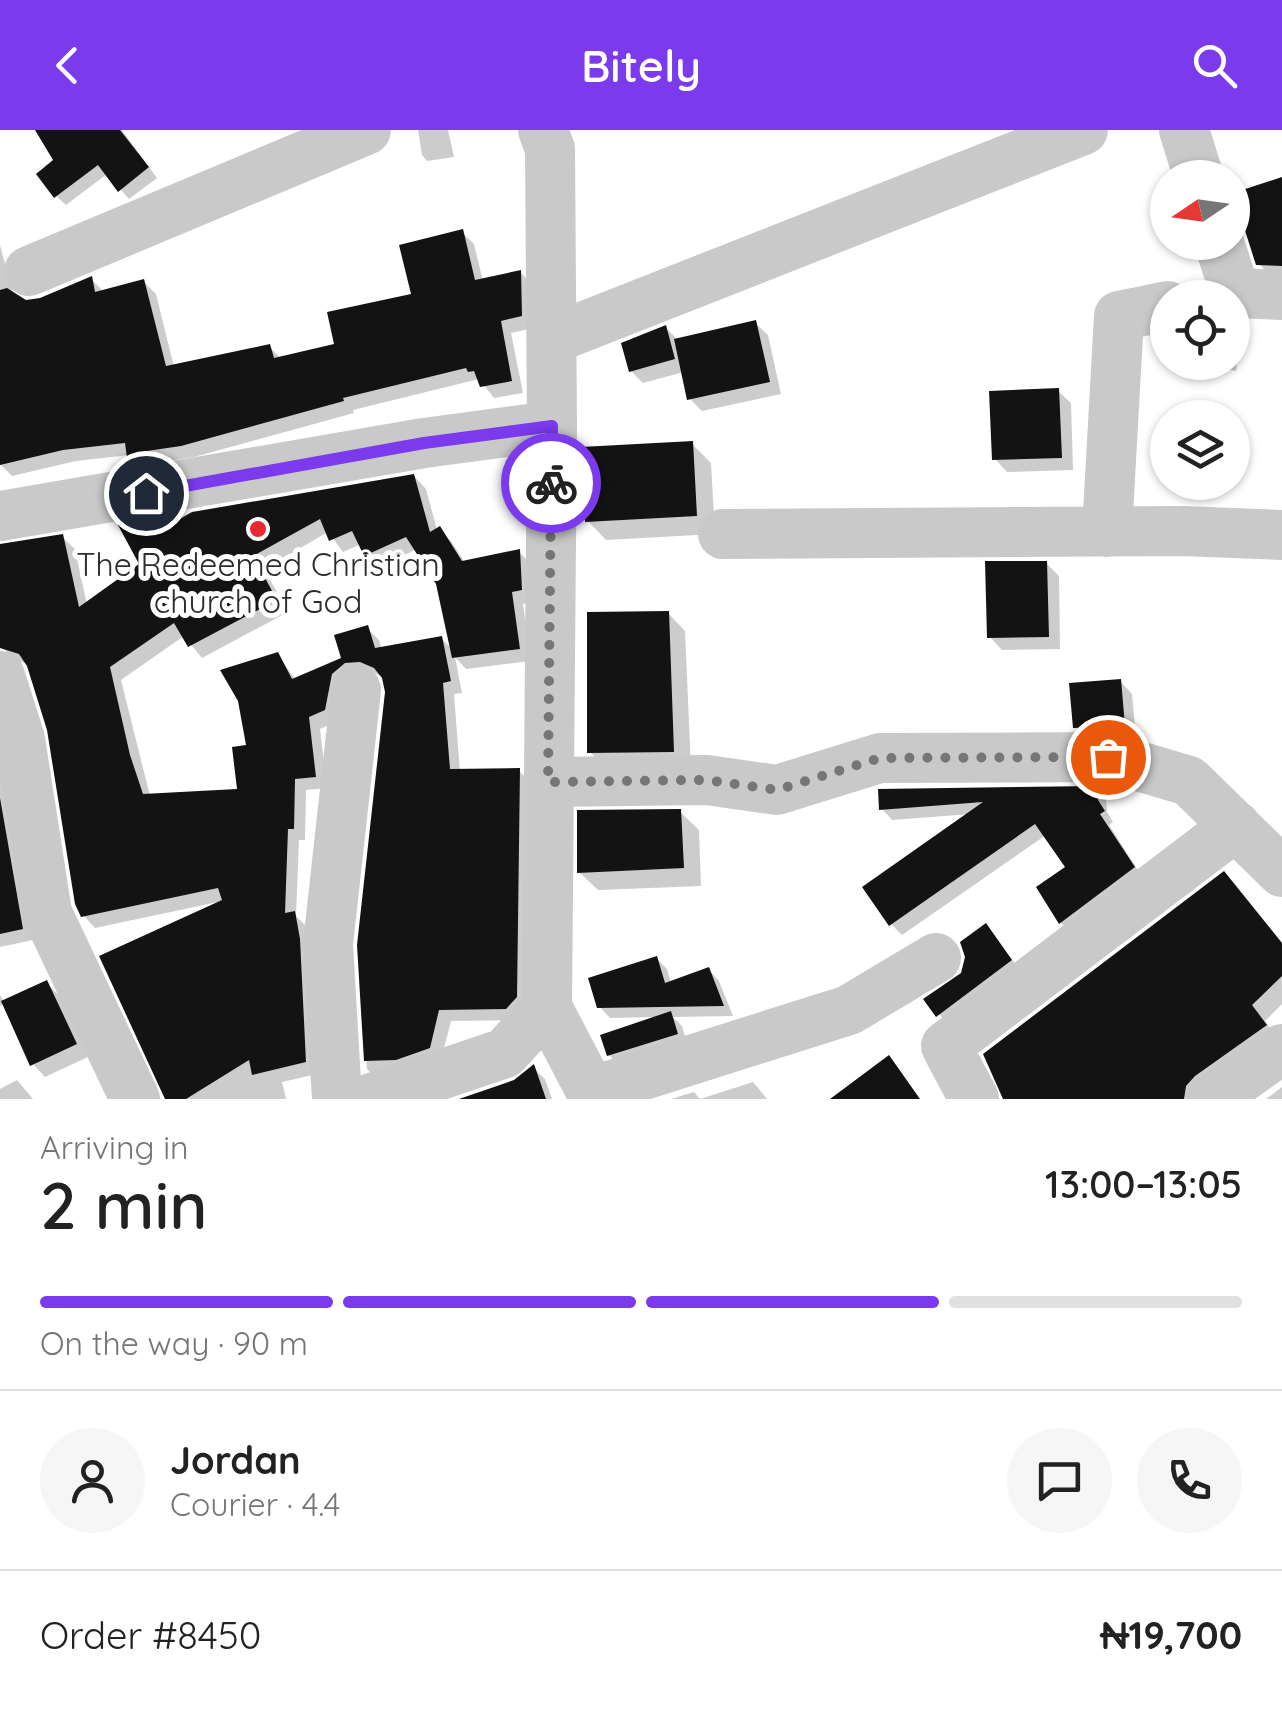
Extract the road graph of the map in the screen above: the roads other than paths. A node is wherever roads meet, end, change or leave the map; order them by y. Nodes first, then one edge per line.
1 (366, 130) edge
2 (544, 130) edge
3 (1082, 130) edge
4 (1184, 130) edge
5 (1193, 160) edge
6 (29, 272) dead end
7 (1150, 310) edge
8 (552, 338) junction
9 (552, 426) junction
10 (0, 516) edge
11 (1107, 532) junction
12 (723, 534) dead end
13 (1282, 536) edge
14 (0, 676) edge
15 (356, 690) dead end
16 (548, 782) junction
17 (1236, 826) junction
18 (1282, 872) edge
19 (936, 958) dead end
20 (547, 1008) junction
21 (1282, 1049) edge
22 (594, 1095) edge
23 (136, 1099) edge
24 (337, 1099) edge
25 (369, 1099) edge
26 (974, 1099) edge
27 (1212, 1099) edge

1 - 6 street
2 - 8 street
3 - 8 street
4 - 5 street
7 - 11 street
8 - 9 street
9 - 10 street
9 - 16 street
11 - 12 street
11 - 13 street
14 - 23 street
15 - 24 street
16 - 17 street
16 - 20 street
17 - 18 street
17 - 26 street
19 - 22 street
20 - 22 street
20 - 25 street
21 - 27 street

